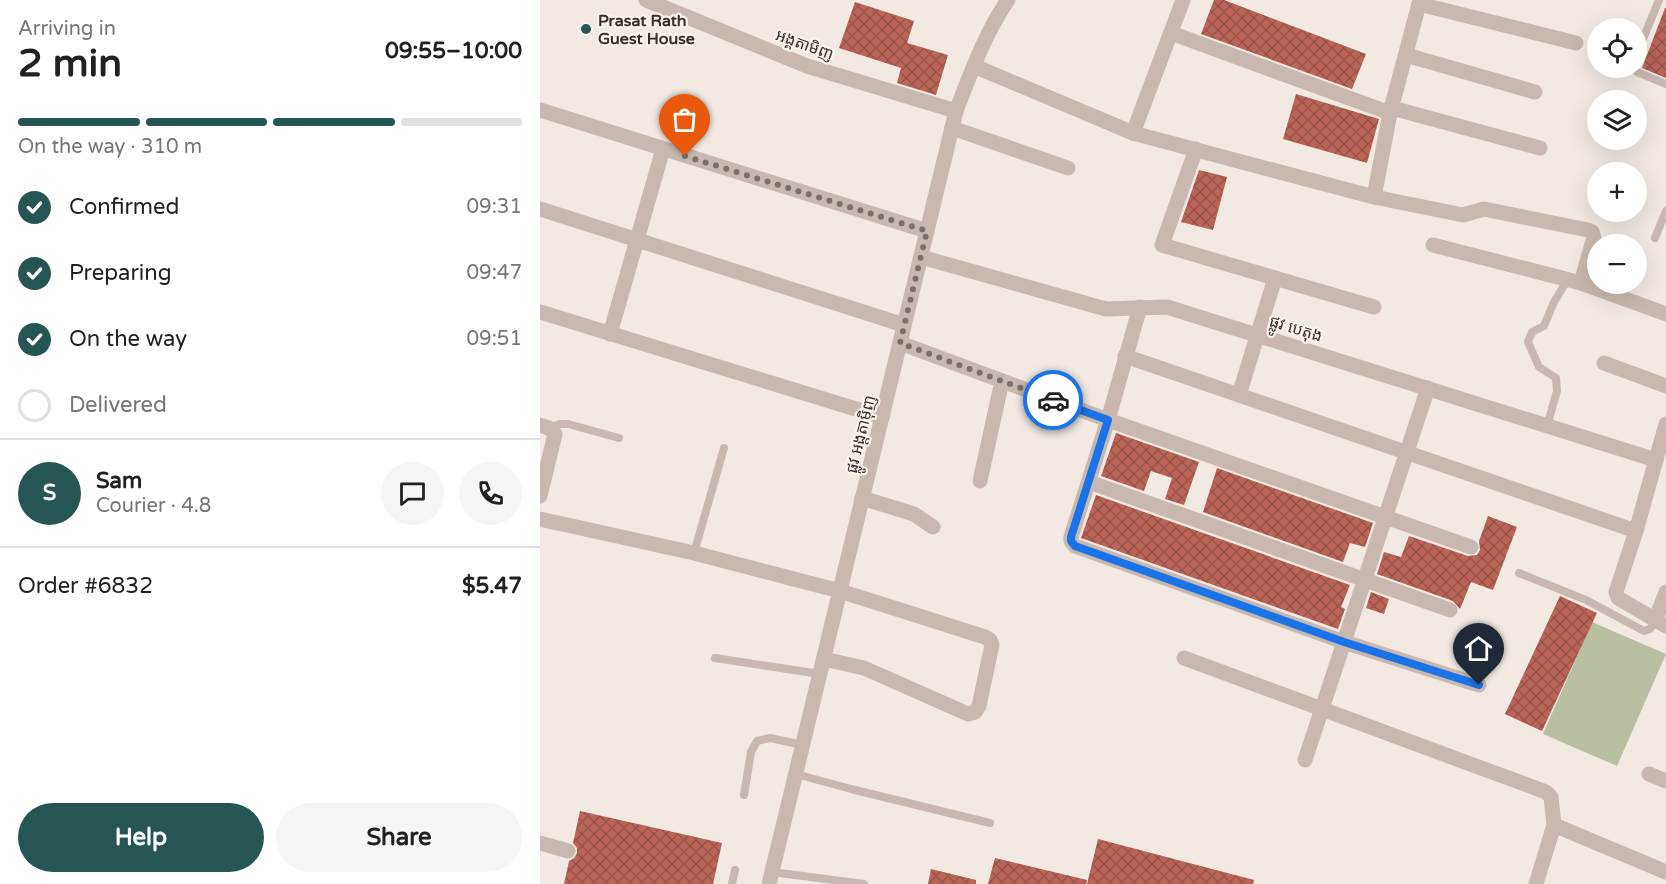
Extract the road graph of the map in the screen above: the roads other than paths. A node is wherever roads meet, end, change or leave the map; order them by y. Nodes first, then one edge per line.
1 (646, 0) edge
2 (1008, 0) edge
3 (1183, 0) edge
4 (1659, 0) edge
5 (1419, 2) edge
6 (1647, 29) edge
7 (1171, 33) junction
8 (1576, 43) dead end
9 (1406, 55) junction
10 (974, 66) junction
11 (1647, 76) edge
12 (1666, 84) edge
13 (1535, 92) dead end
14 (540, 110) edge
15 (1391, 110) junction
16 (956, 111) junction
17 (952, 128) junction
18 (1133, 133) junction
19 (1540, 148) dead end
20 (663, 149) junction
21 (1196, 150) junction
22 (1068, 168) dead end
23 (1374, 197) junction
24 (540, 209) edge
25 (1665, 214) edge
26 (927, 231) junction
27 (1654, 237) dead end
28 (637, 240) junction
29 (1433, 245) dead end
30 (921, 257) junction
31 (1275, 278) junction
32 (1574, 281) junction
33 (1140, 307) junction
34 (1374, 307) dead end
35 (540, 312) edge
36 (1666, 314) edge
37 (904, 325) junction
38 (610, 334) junction
39 (1257, 335) junction
40 (900, 343) junction
41 (1125, 356) junction
42 (1604, 363) dead end
43 (1002, 381) junction
44 (1666, 386) edge
45 (1428, 388) junction
46 (1239, 395) junction
47 (882, 417) junction
48 (1108, 420) junction
49 (1666, 424) edge
50 (1547, 426) junction
51 (544, 427) edge
52 (619, 438) dead end
53 (724, 448) dead end
54 (1407, 452) junction
55 (1656, 460) junction
56 (980, 481) dead end
57 (1089, 482) junction
58 (540, 496) edge
59 (862, 498) junction
60 (1386, 516) junction
61 (540, 519) edge
62 (933, 526) dead end
63 (1636, 531) junction
64 (1471, 547) dead end
65 (694, 553) junction
66 (1519, 573) dead end
67 (1365, 578) junction
68 (840, 591) junction
69 (1666, 592) edge
70 (1450, 610) dead end
71 (1661, 623) edge
72 (1344, 642) junction
73 (715, 658) dead end
74 (1184, 658) dead end
75 (822, 666) junction
76 (1479, 685) dead end
77 (1322, 709) junction
78 (803, 745) junction
79 (1305, 760) dead end
80 (796, 774) junction
81 (1649, 774) dead end
82 (1666, 781) edge
83 (744, 795) dead end
84 (990, 823) dead end
85 (1554, 825) junction
86 (540, 843) edge
87 (568, 851) dead end
88 (735, 870) dead end
89 (1666, 872) edge
90 (771, 878) edge
91 (732, 884) edge
92 (864, 884) edge
93 (1536, 884) edge

1 - 16 street, អង្គតាមិញ
2 - 10 street, ផ្លូវ អង្តតាម៉ិញ
3 - 7 street
4 - 6 lane
5 - 8 street
5 - 9 street
7 - 15 street
7 - 18 street
9 - 13 street
9 - 15 street
10 - 16 street, ផ្លូវ អង្តតាម៉ិញ
10 - 18 street
11 - 12 lane
14 - 20 street
15 - 19 street
15 - 23 street
16 - 17 street, ផ្លូវ អង្តតាម៉ិញ
17 - 22 street
17 - 26 street, ផ្លូវ អង្តតាម៉ិញ
18 - 21 street
20 - 26 street
20 - 28 street
21 - 23 street
21 - 31 street
23 - 32 street
24 - 28 street
25 - 27 lane
26 - 30 street, ផ្លូវ អង្តតាម៉ិញ
28 - 37 street
28 - 38 street
29 - 32 street
30 - 33 street, ផ្លូវ បេតុង
30 - 37 street, ផ្លូវ អង្តតាម៉ិញ
31 - 34 street
31 - 39 street
32 - 36 street
32 - 50 lane
33 - 39 street, ផ្លូវ បេតុង
33 - 41 street
35 - 38 street
37 - 40 street, ផ្លូវ អង្តតាម៉ិញ
38 - 47 street
39 - 45 street, ផ្លូវ បេតុង
39 - 46 street
40 - 43 street
40 - 47 street, ផ្លូវ អង្តតាម៉ិញ
41 - 46 street
41 - 48 street
42 - 44 street
43 - 48 street
43 - 56 street
45 - 50 street, ផ្លូវ បេតុង
45 - 54 street
46 - 54 street
47 - 59 street, ផ្លូវ អង្តតាម៉ិញ
48 - 57 street
48 - 60 street
49 - 55 street
50 - 55 street, ផ្លូវ បេតុង
51 - 52 lane
51 - 58 street
53 - 65 lane
54 - 60 street
54 - 63 street
55 - 63 street
57 - 67 street
57 - 72 street
59 - 62 street
59 - 68 street, ផ្លូវ អង្តតាម៉ិញ
60 - 64 street
60 - 67 street
61 - 65 street
63 - 71 street
65 - 68 street
66 - 71 lane
67 - 70 street
67 - 72 street
68 - 75 street, ផ្លូវ អង្តតាម៉ិញ
68 - 75 street
69 - 71 street
72 - 76 street
72 - 77 street
73 - 75 lane
74 - 77 street
75 - 78 street, ផ្លូវ អង្តតាម៉ិញ
77 - 79 street
77 - 85 street
78 - 80 street, ផ្លូវ អង្តតាម៉ិញ
78 - 83 lane
80 - 84 lane
80 - 90 street, ផ្លូវ អង្តតាម៉ិញ
81 - 82 street
85 - 89 street
85 - 93 street
86 - 87 street
88 - 91 lane
90 - 92 lane

